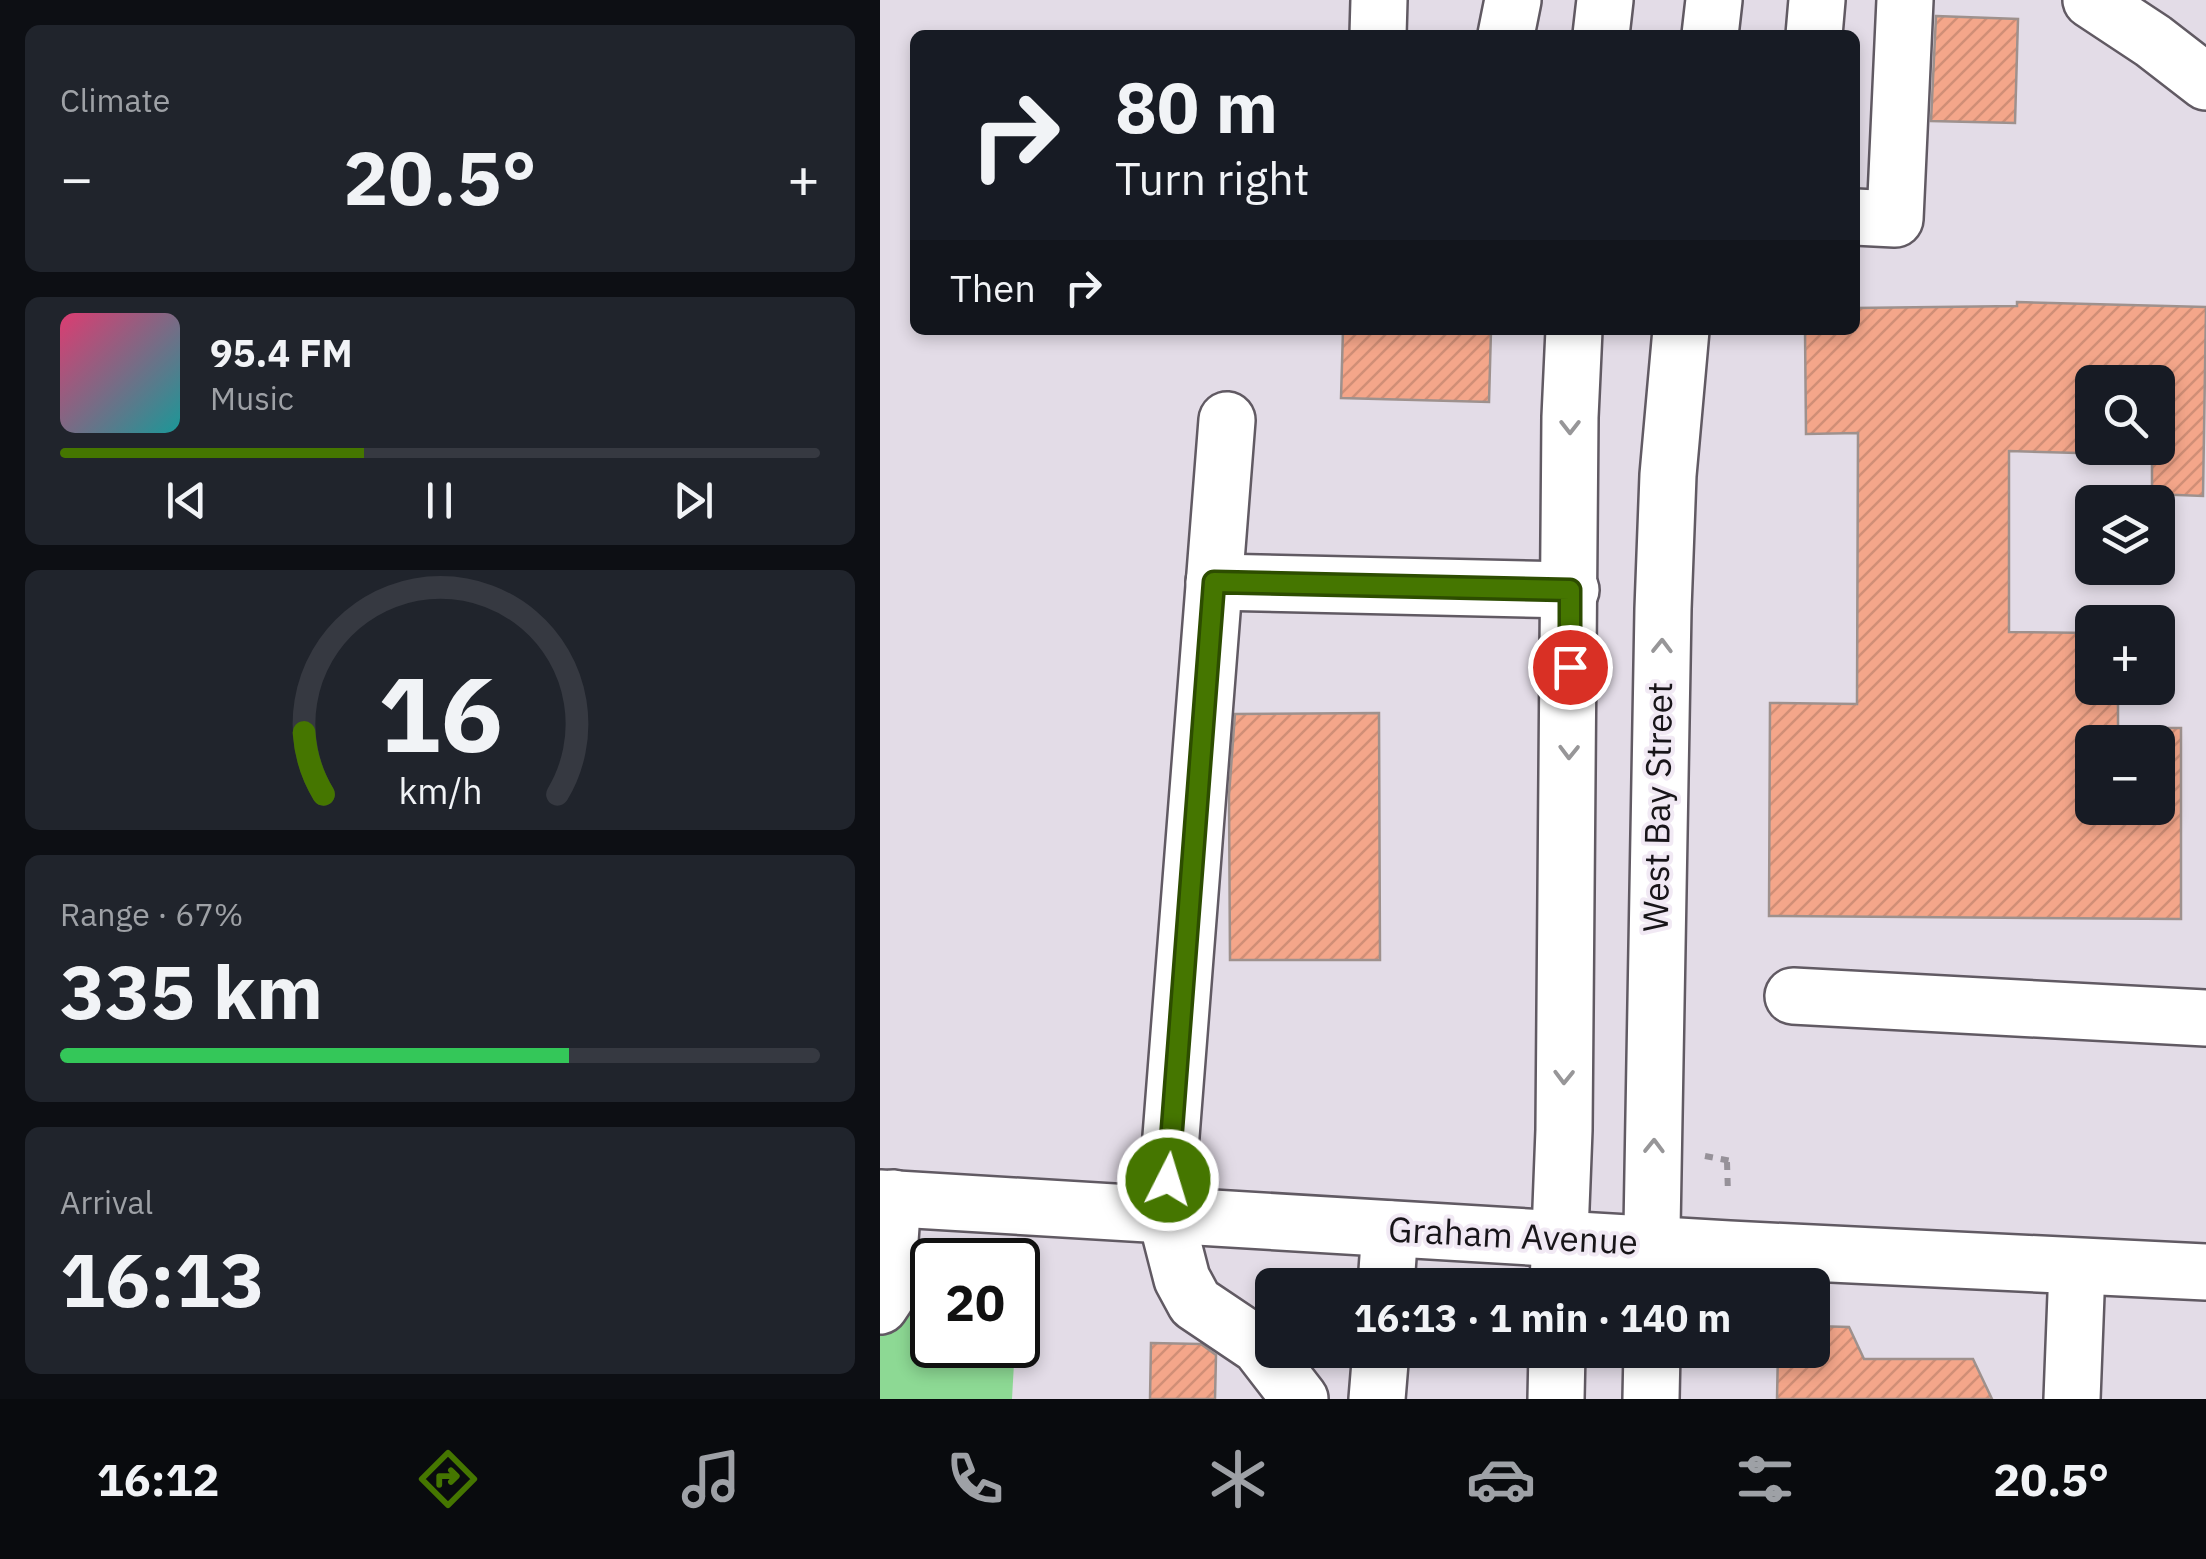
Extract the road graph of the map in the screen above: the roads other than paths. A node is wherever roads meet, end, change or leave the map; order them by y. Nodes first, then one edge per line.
1 (1379, 0) edge
2 (1605, 0) edge
3 (1714, 0) edge
4 (1816, 0) edge
5 (1905, 0) edge
6 (2091, 0) edge
7 (2165, 20) edge
8 (1378, 30) edge
9 (1602, 30) edge
10 (1711, 30) edge
11 (1814, 30) edge
12 (2206, 82) edge
13 (1860, 216) edge
14 (1574, 335) edge
15 (1681, 335) edge
16 (1227, 420) dead end
17 (1214, 582) junction
18 (1570, 590) junction
19 (1792, 996) dead end
20 (2206, 1018) edge
21 (887, 1198) edge
22 (1166, 1212) junction
23 (1390, 1229) junction
24 (1558, 1262) edge
25 (1651, 1264) edge
26 (1387, 1268) edge
27 (2078, 1268) junction
28 (2206, 1272) edge
29 (880, 1306) edge
30 (1379, 1368) edge
31 (1557, 1368) edge
32 (1652, 1368) edge
33 (1300, 1399) edge
34 (1377, 1399) edge
35 (1556, 1399) edge
36 (1651, 1399) edge
37 (2072, 1399) edge

1 - 8 main road
2 - 9 main road
3 - 10 main road
4 - 11 main road
5 - 13 main road
6 - 7 main road
7 - 12 main road
14 -> 18 main road
25 -> 15 main road, West Bay Street
16 - 17 main road
17 - 18 main road
17 - 22 main road
18 -> 24 main road
19 - 20 main road
21 - 22 main road, Graham Avenue
21 - 29 main road
22 - 23 main road, Graham Avenue
22 - 33 main road
23 - 24 main road, Graham Avenue
23 - 26 main road
24 - 25 main road, Graham Avenue
25 - 27 main road, Graham Avenue
27 - 28 main road, Graham Avenue
27 - 37 main road
30 - 34 main road
31 - 35 main road
32 - 36 main road

